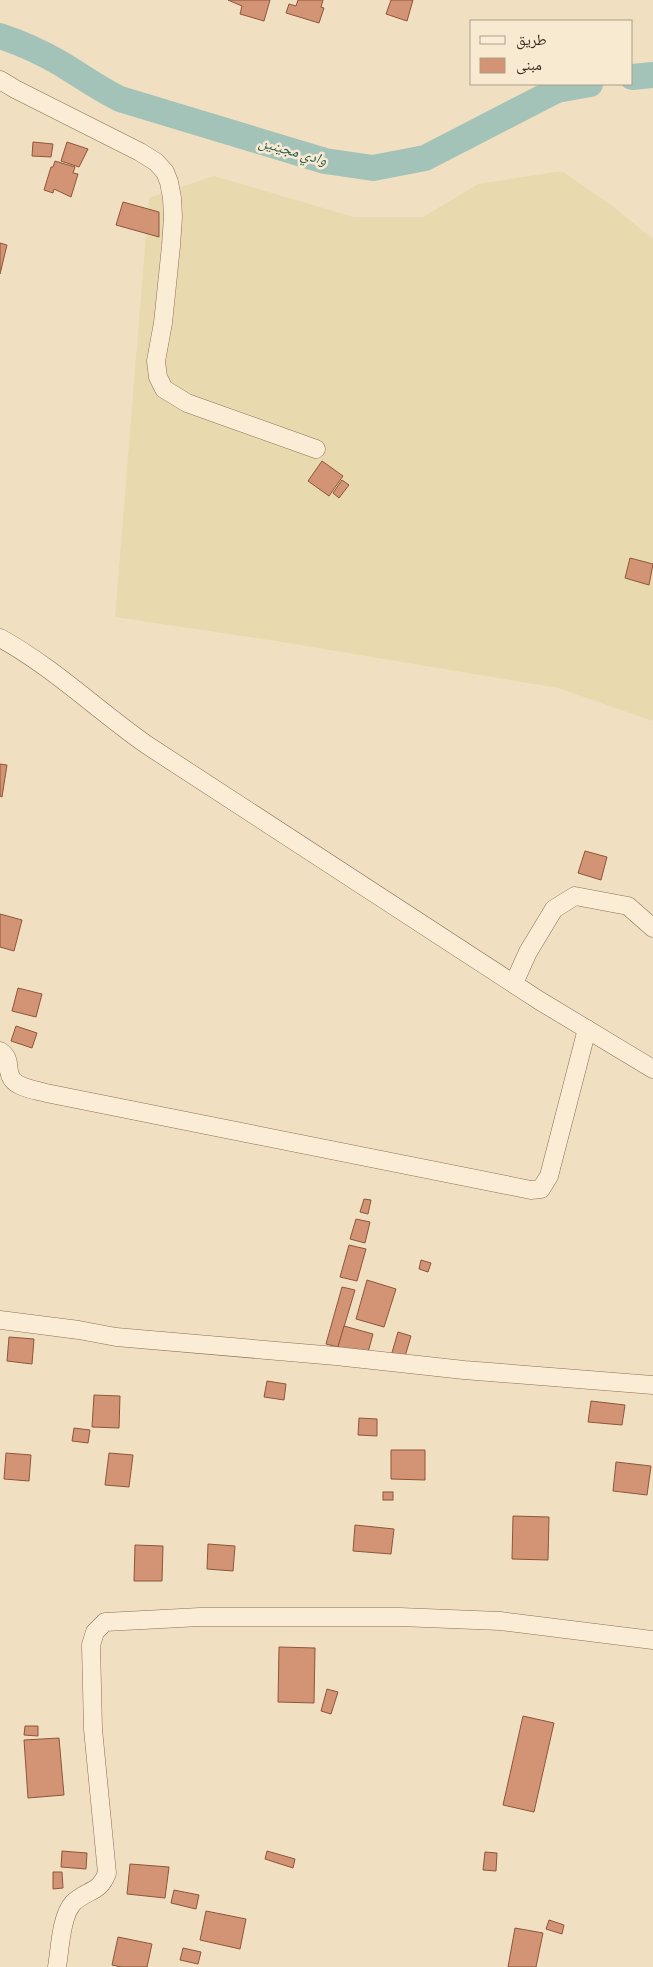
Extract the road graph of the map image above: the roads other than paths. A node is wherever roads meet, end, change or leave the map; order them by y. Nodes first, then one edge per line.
1 (0, 80) edge
2 (316, 449) dead end
3 (0, 638) edge
4 (653, 928) edge
5 (514, 983) junction
6 (587, 1030) junction
7 (0, 1051) edge
8 (653, 1069) edge
9 (0, 1320) edge
10 (653, 1385) edge
11 (653, 1640) edge
12 (56, 1967) edge

1 - 2 street
3 - 5 street
4 - 5 street
5 - 6 street
6 - 7 street
6 - 8 street
9 - 10 street
11 - 12 street

